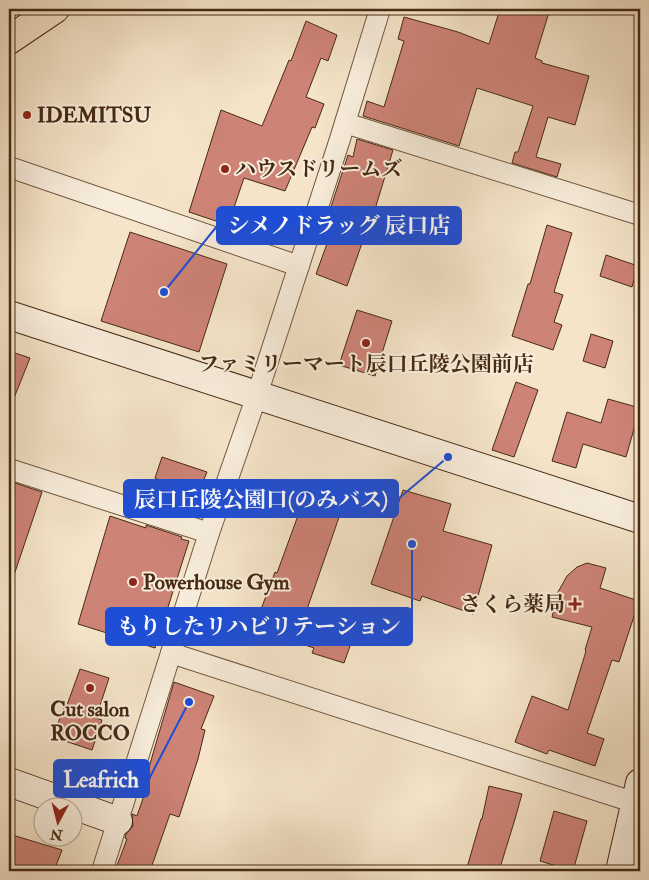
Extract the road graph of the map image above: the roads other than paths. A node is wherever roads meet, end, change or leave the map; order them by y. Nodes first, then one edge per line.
1 (55, 9) edge
2 (380, 9) edge
3 (9, 40) edge
4 (345, 123) junction
5 (9, 167) edge
6 (640, 215) edge
7 (299, 266) junction
8 (9, 315) edge
9 (257, 396) junction
10 (9, 469) edge
11 (640, 519) edge
12 (209, 533) junction
13 (171, 653) junction
14 (9, 782) edge
15 (638, 793) edge
16 (118, 821) junction
17 (102, 871) edge
18 (620, 871) edge

1 - 3 main road
2 - 4 street
4 - 6 street
4 - 7 street
5 - 7 street
7 - 9 street
8 - 9 street
9 - 11 street
9 - 12 street
10 - 12 street
12 - 13 street
13 - 15 street
13 - 16 street
14 - 16 street
15 - 18 street
16 - 17 street

